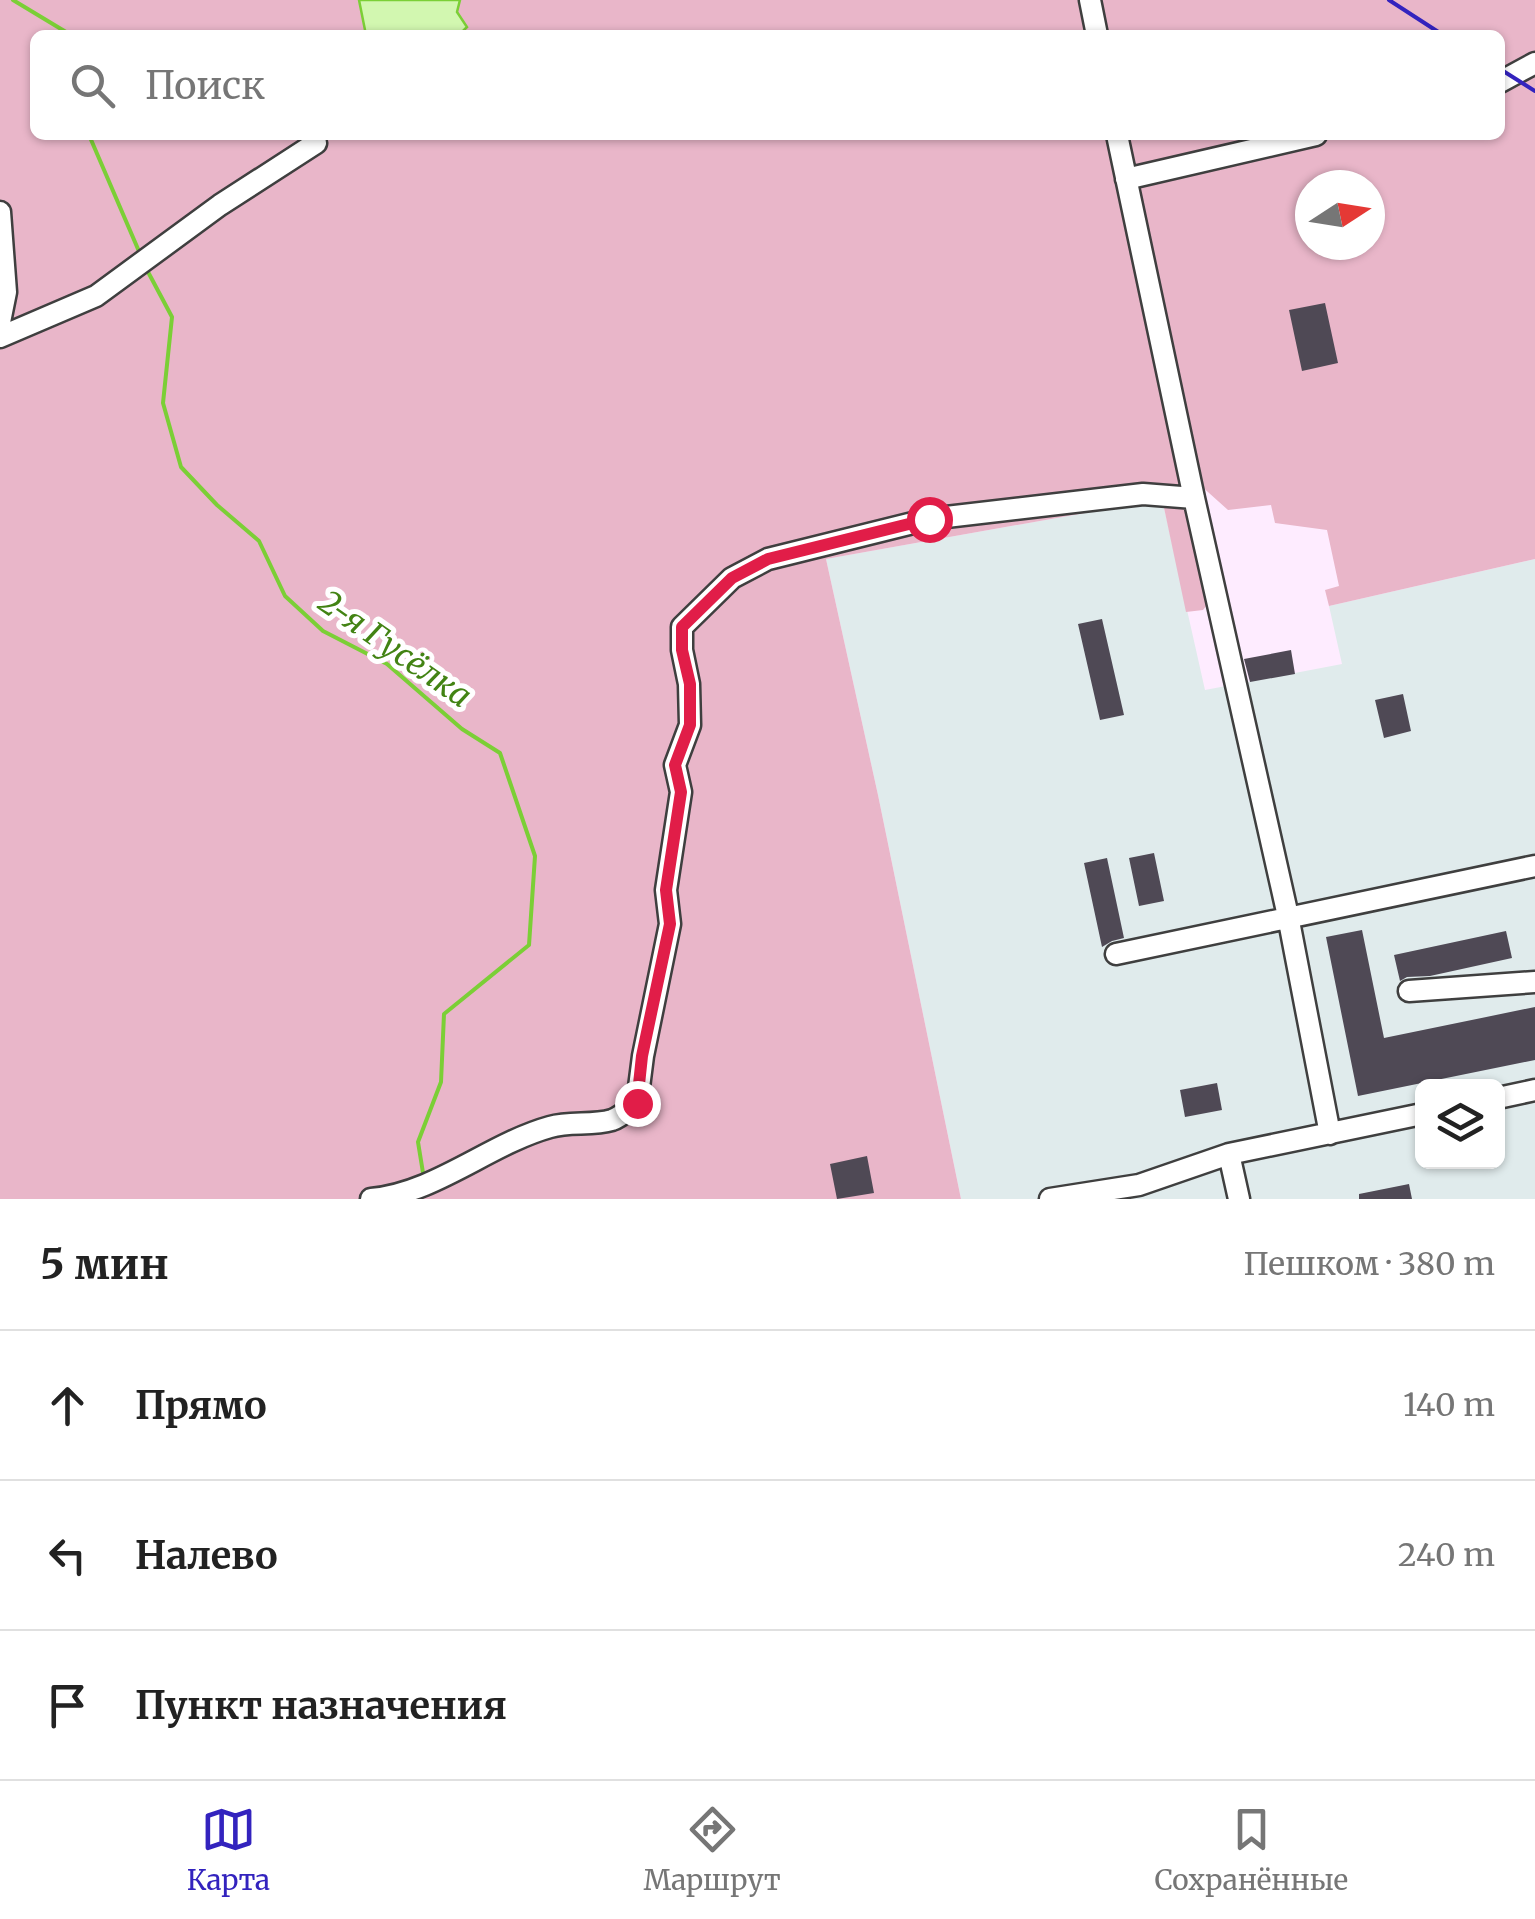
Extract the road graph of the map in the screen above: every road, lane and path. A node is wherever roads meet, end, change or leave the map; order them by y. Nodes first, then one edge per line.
1 (1090, 0) edge
2 (1096, 30) edge
3 (1535, 63) edge
4 (1505, 79) edge
5 (1119, 140) edge
6 (1294, 140) edge
7 (316, 142) dead end
8 (1126, 179) junction
9 (0, 212) edge
10 (0, 322) edge
11 (0, 337) edge
12 (1194, 498) junction
13 (1535, 866) edge
14 (1288, 916) junction
15 (1116, 954) dead end
16 (1535, 982) edge
17 (1408, 991) dead end
18 (1535, 1090) edge
19 (1505, 1096) edge
20 (1415, 1116) edge
21 (1330, 1134) junction
22 (1229, 1154) junction
23 (1140, 1192) edge
24 (372, 1199) edge
25 (1050, 1199) edge
26 (1239, 1199) edge

1 - 2 street
3 - 4 street
5 - 8 street
6 - 8 street
7 - 11 street
8 - 12 street
9 - 10 street
12 - 14 street
12 - 24 street
13 - 14 street
14 - 15 street
14 - 21 street
16 - 17 street
18 - 19 street
20 - 21 street
21 - 22 street
22 - 23 street
22 - 26 street
23 - 25 street

